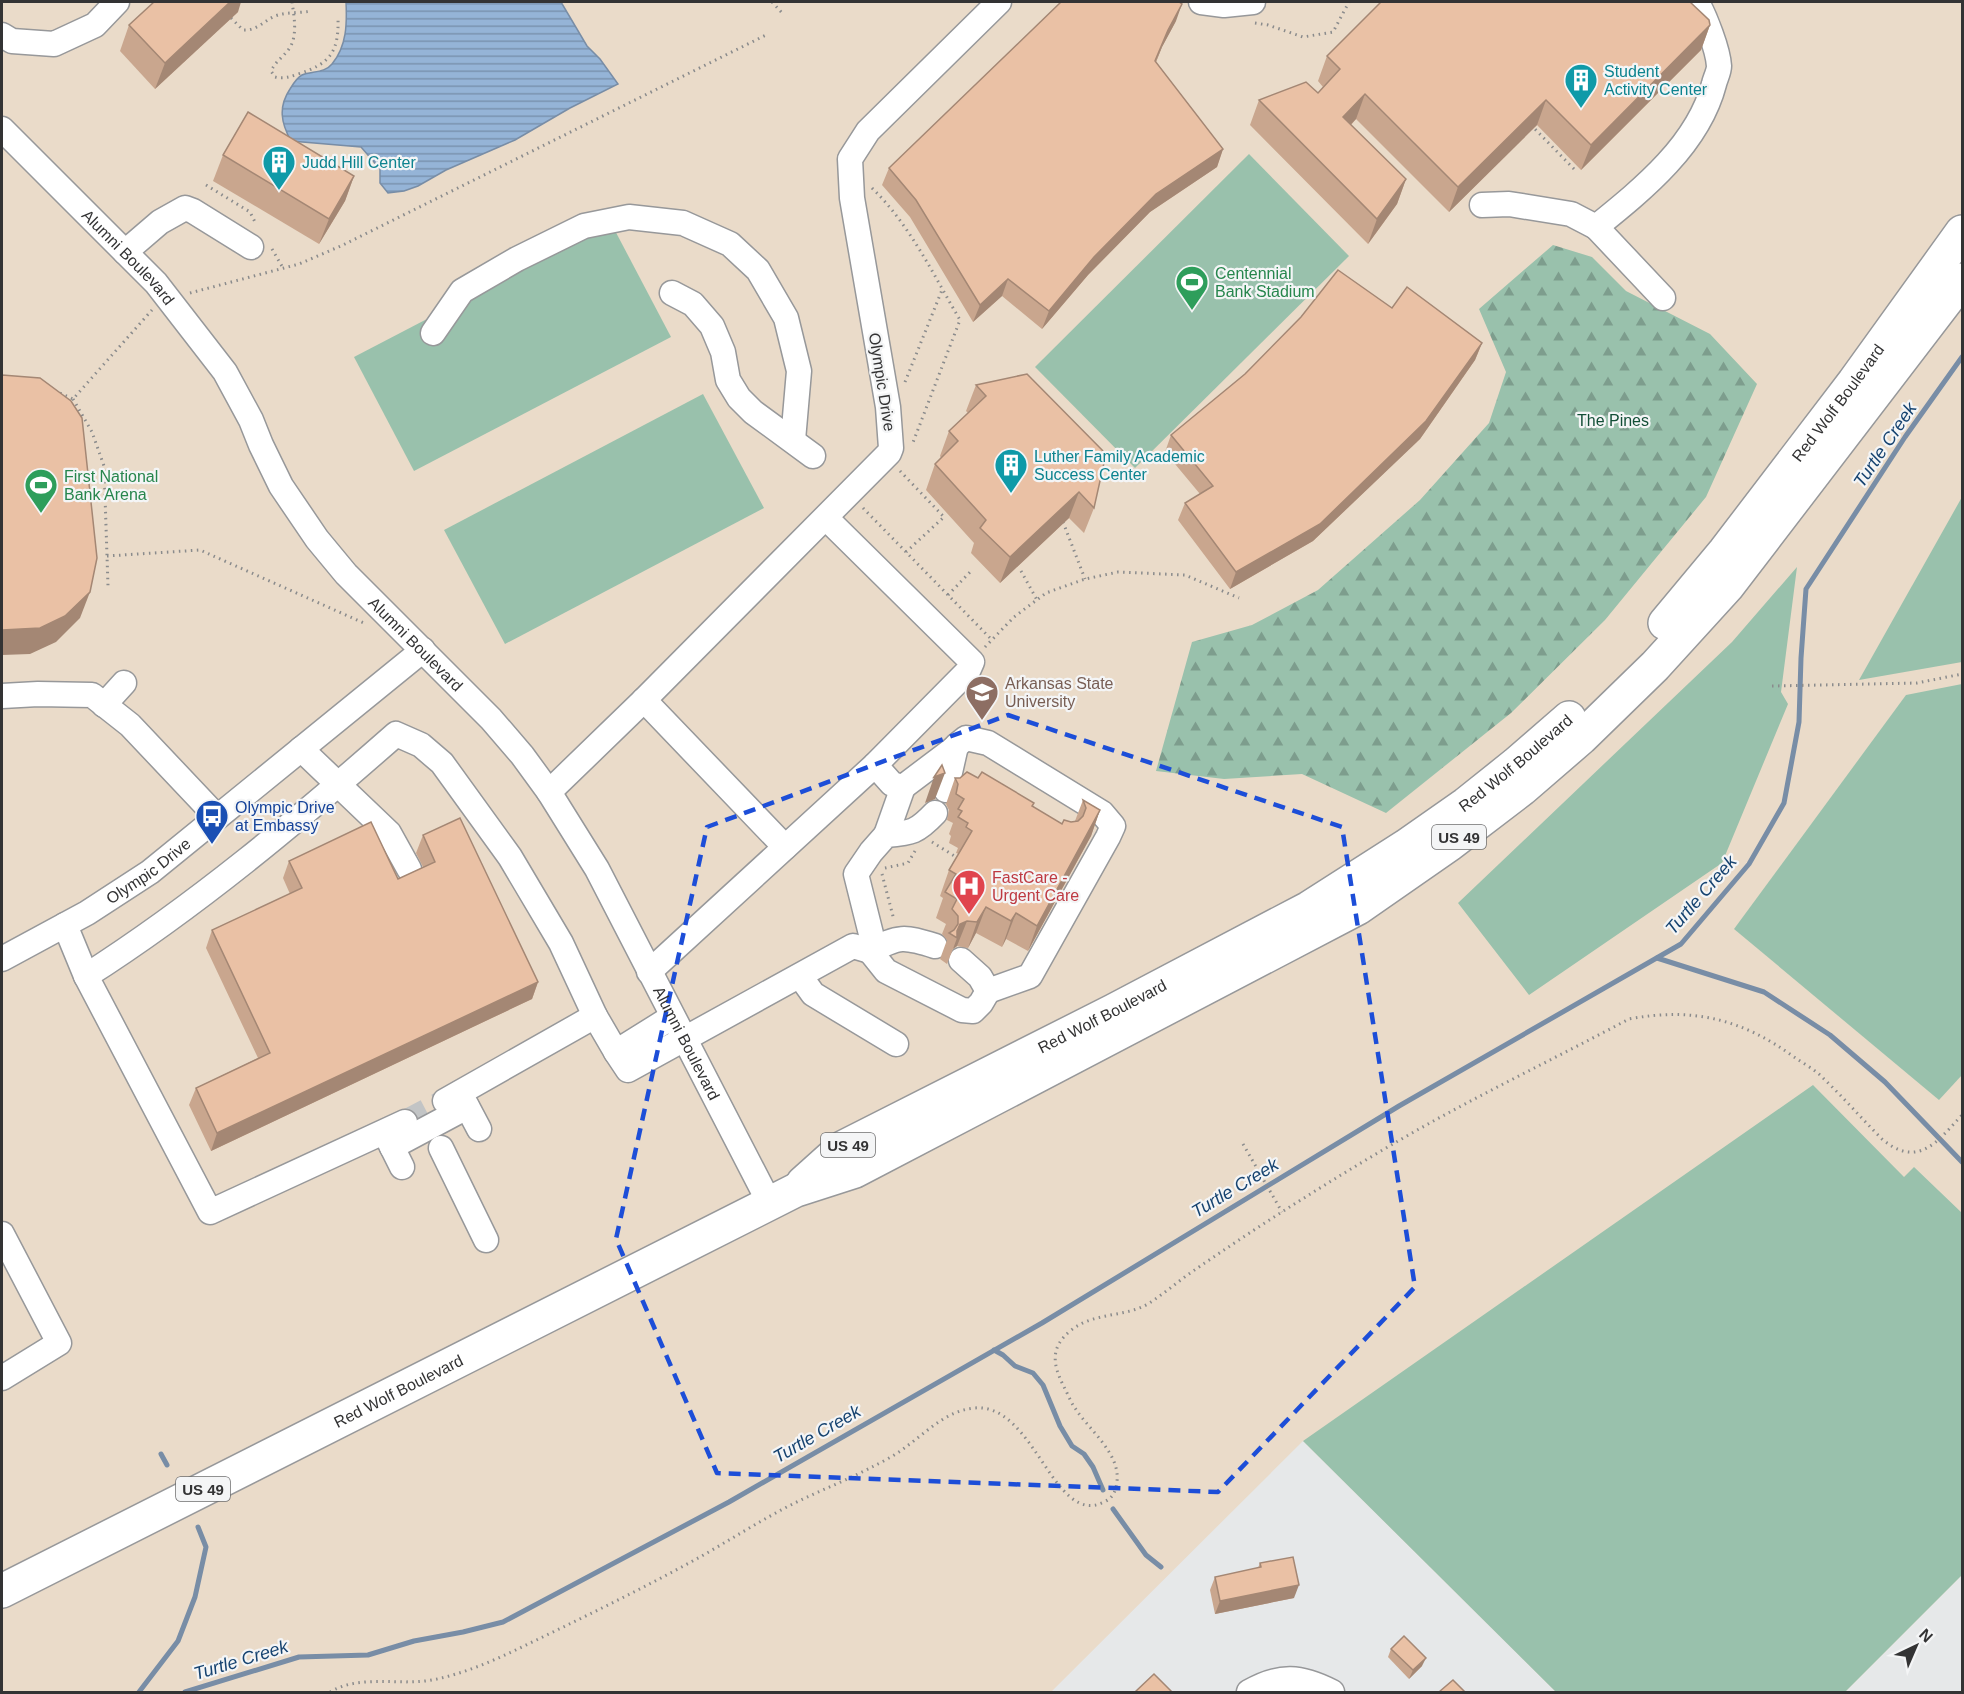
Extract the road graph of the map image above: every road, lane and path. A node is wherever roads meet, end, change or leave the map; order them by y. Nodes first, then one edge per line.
1 (117, 2) edge
2 (292, 2) edge
3 (772, 2) edge
4 (999, 2) edge
5 (1201, 2) edge
6 (1349, 2) edge
7 (1697, 2) edge
8 (312, 11) dead end
9 (1249, 12) edge
10 (294, 14) junction
11 (784, 15) dead end
12 (231, 18) dead end
13 (338, 18) dead end
14 (2, 35) edge
15 (766, 35) dead end
16 (1525, 118) edge
17 (2, 129) edge
18 (1574, 169) dead end
19 (206, 185) dead end
20 (870, 185) dead end
21 (1482, 205) dead end
22 (1596, 227) junction
23 (1962, 232) edge
24 (253, 236) joint
25 (125, 252) junction
26 (1962, 280) edge
27 (942, 290) junction
28 (672, 293) dead end
29 (176, 295) junction
30 (1663, 298) dead end
31 (433, 333) dead end
32 (904, 384) dead end
33 (53, 390) edge
34 (73, 399) junction
35 (793, 440) junction
36 (910, 450) dead end
37 (813, 456) dead end
38 (895, 466) dead end
39 (858, 503) dead end
40 (1059, 513) edge
41 (826, 518) junction
42 (906, 552) junction
43 (107, 556) junction
44 (972, 570) dead end
45 (1021, 571) edge
46 (1085, 579) junction
47 (108, 586) dead end
48 (948, 595) junction
49 (1239, 598) dead end
50 (1037, 600) junction
51 (370, 626) dead end
52 (992, 640) junction
53 (423, 650) junction
54 (971, 661) junction
55 (1962, 674) edge
56 (124, 682) dead end
57 (1772, 686) dead end
58 (2, 696) edge
59 (644, 700) junction
60 (104, 705) junction
61 (301, 749) junction
62 (875, 765) junction
63 (338, 785) junction
64 (903, 787) junction
65 (549, 792) junction
66 (935, 813) dead end
67 (217, 817) junction
68 (886, 835) junction
69 (923, 837) dead end
70 (918, 846) dead end
71 (785, 848) junction
72 (956, 857) edge
73 (409, 869) dead end
74 (65, 925) junction
75 (899, 938) junction
76 (936, 946) dead end
77 (870, 951) junction
78 (2, 959) edge
79 (961, 960) dead end
80 (649, 972) junction
81 (86, 976) junction
82 (800, 976) junction
83 (988, 991) junction
84 (595, 1016) junction
85 (672, 1017) junction
86 (684, 1040) junction
87 (897, 1044) dead end
88 (616, 1052) junction
89 (457, 1101) junction
90 (1962, 1115) edge
91 (479, 1129) dead end
92 (1243, 1144) dead end
93 (441, 1148) dead end
94 (783, 1197) junction
95 (1282, 1212) junction
96 (2, 1234) edge
97 (486, 1240) dead end
98 (2, 1378) edge
99 (2, 1591) edge
100 (330, 1692) edge
101 (1249, 1692) edge
102 (1332, 1692) edge

1 - 14 street
2 - 10 path
3 - 11 path
4 - 41 street, Olympic Drive
5 - 9 street
6 - 9 path
7 - 22 street
8 - 10 path
10 - 12 path
10 - 13 path
15 - 29 path
16 - 18 path
17 - 25 street, Alumni Boulevard
19 - 24 path
20 - 27 path
21 - 22 street
22 - 30 street
23 - 94 highway, Red Wolf Boulevard / US 49
24 - 25 street
25 - 29 street, Alumni Boulevard
26 - 94 highway, Red Wolf Boulevard / US 49
27 - 32 path
27 - 36 path
28 - 35 street
29 - 34 path
29 - 53 street, Alumni Boulevard
31 - 35 street
33 - 34 path
34 - 43 path
35 - 37 street
38 - 42 path
39 - 42 path
40 - 46 path
41 - 54 street
41 - 59 street, Olympic Drive
42 - 48 path
43 - 47 path
43 - 51 path
44 - 48 path
45 - 50 path
46 - 49 path
46 - 50 path
48 - 52 path
50 - 52 path
52 - 54 path
53 - 61 street, Olympic Drive
53 - 65 street, Alumni Boulevard
54 - 62 street
55 - 57 path
56 - 60 street
58 - 60 street
59 - 65 street, Olympic Drive
59 - 71 street
60 - 67 street
61 - 63 street
61 - 67 street, Olympic Drive
62 - 64 street
62 - 71 street
63 - 73 street
63 - 81 street
63 - 84 street
64 - 68 street
64 - 83 street
65 - 80 street, Alumni Boulevard
66 - 68 street
67 - 74 street, Olympic Drive
68 - 77 street
69 - 72 path
70 - 75 path
71 - 80 street
74 - 78 street, Olympic Drive
74 - 81 street
75 - 76 street
75 - 77 street
77 - 82 street
77 - 83 street
79 - 83 street
80 - 85 street, Alumni Boulevard
81 - 89 street
82 - 86 street
82 - 87 street
84 - 88 street
84 - 89 street
85 - 86 street, Alumni Boulevard
85 - 88 street
86 - 88 street
86 - 94 street, Alumni Boulevard
89 - 91 street
90 - 95 path
92 - 95 path
93 - 97 street
94 - 99 highway, Red Wolf Boulevard / US 49
95 - 100 path
96 - 98 street
101 - 102 street

